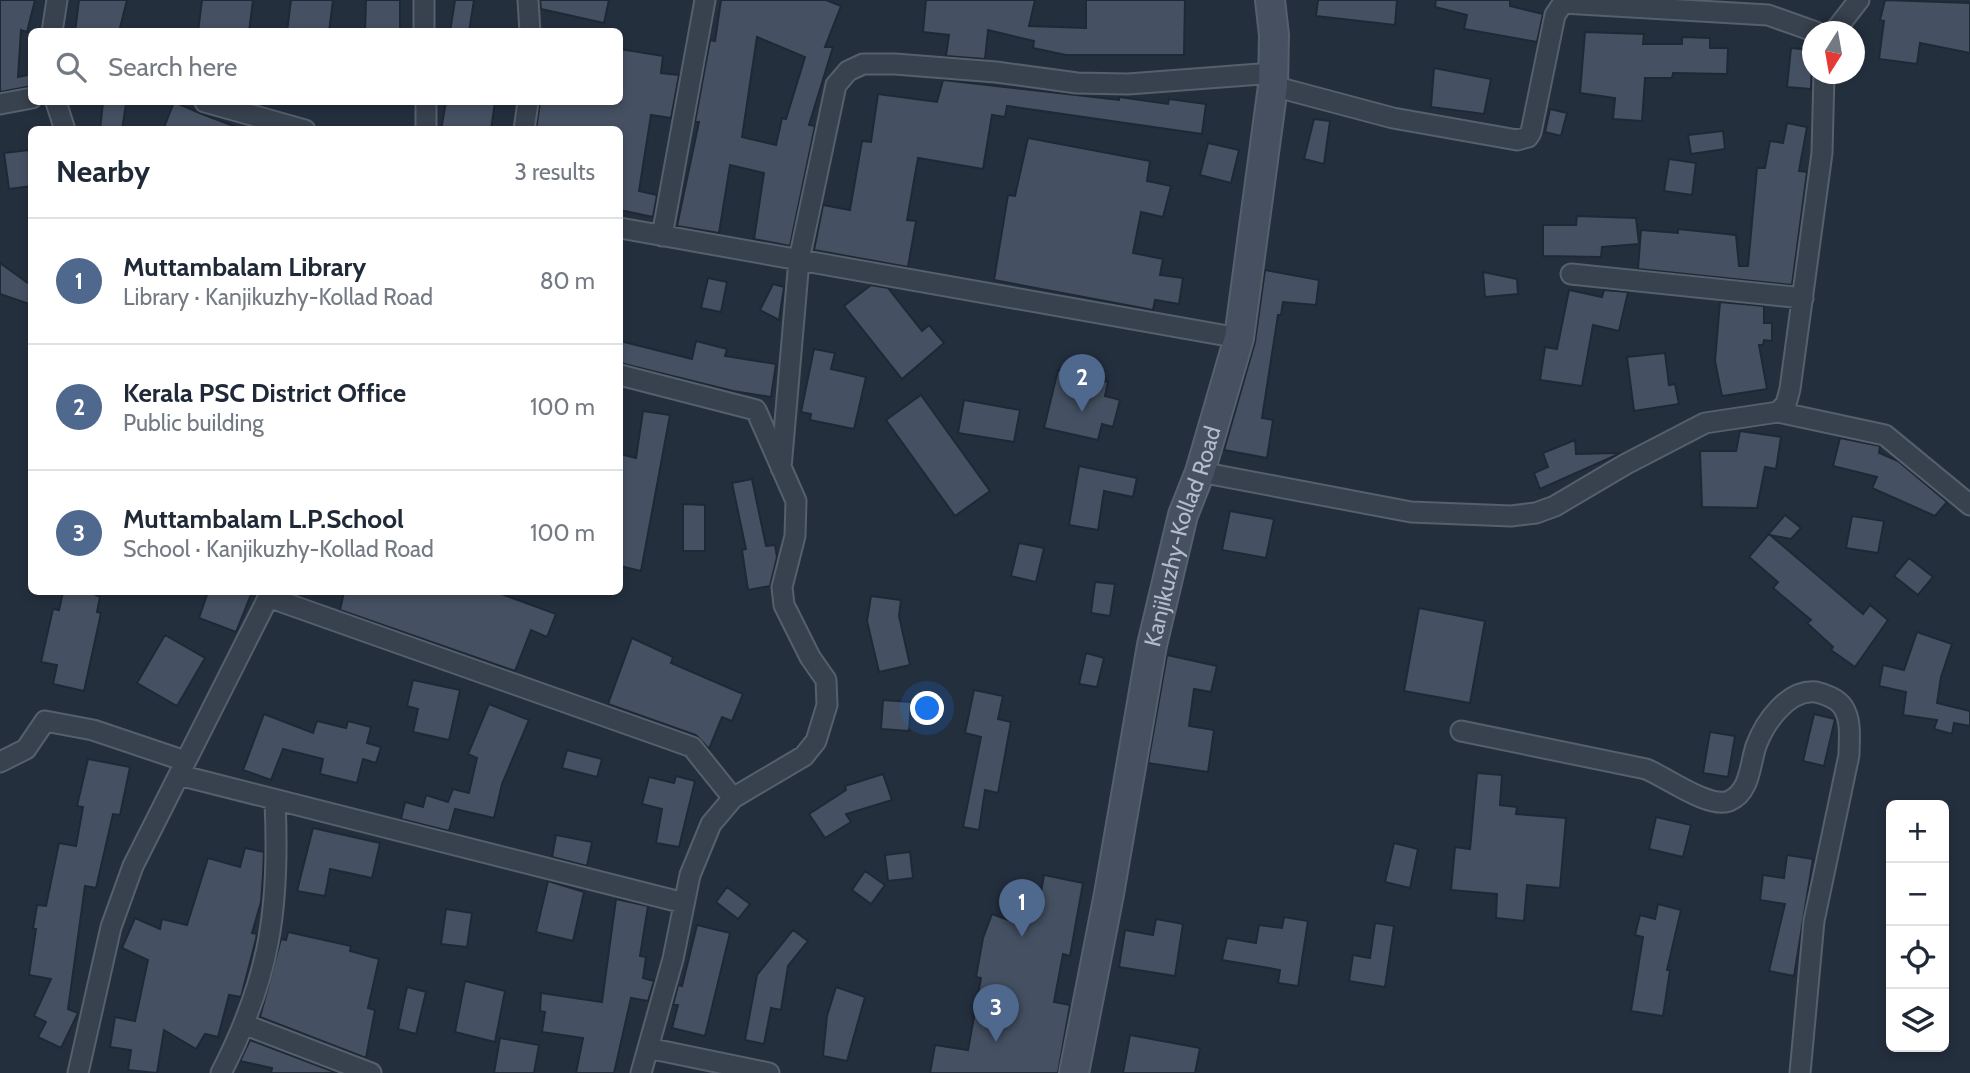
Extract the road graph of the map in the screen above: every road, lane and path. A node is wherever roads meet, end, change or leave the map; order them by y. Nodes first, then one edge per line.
1 (57, 0) edge
2 (424, 0) edge
3 (528, 0) edge
4 (705, 0) edge
5 (1270, 0) edge
6 (1859, 0) edge
7 (1609, 3) edge
8 (1843, 21) edge
9 (1802, 27) edge
10 (53, 28) edge
11 (424, 28) edge
12 (530, 28) edge
13 (1273, 80) junction
14 (1825, 84) edge
15 (28, 99) edge
16 (0, 104) edge
17 (57, 105) edge
18 (216, 105) edge
19 (426, 105) edge
20 (528, 105) edge
21 (64, 126) edge
22 (291, 126) edge
23 (426, 126) edge
24 (525, 126) edge
25 (623, 229) edge
26 (663, 236) junction
27 (799, 260) junction
28 (1571, 274) dead end
29 (1803, 298) junction
30 (1239, 338) junction
31 (623, 376) edge
32 (1778, 412) junction
33 (781, 471) junction
34 (1200, 472) junction
35 (1970, 505) edge
36 (269, 595) edge
37 (273, 595) edge
38 (1461, 731) dead end
39 (0, 762) edge
40 (182, 768) junction
41 (733, 798) junction
42 (275, 802) junction
43 (684, 903) junction
44 (246, 1025) junction
45 (648, 1048) junction
46 (78, 1073) edge
47 (220, 1073) edge
48 (371, 1073) edge
49 (641, 1073) edge
50 (769, 1073) edge
51 (1074, 1073) edge
52 (1800, 1073) edge

1 - 10 street
2 - 11 street
3 - 12 street
4 - 26 street
5 - 13 main road, Kanjikuzhy-Kollad Road
6 - 8 street
7 - 9 street
7 - 13 street
13 - 27 street
13 - 30 main road, Kanjikuzhy-Kollad Road
14 - 29 street
15 - 16 street
17 - 21 street
18 - 22 street
19 - 23 street
20 - 24 street
25 - 26 street
26 - 27 street
27 - 30 street
27 - 33 street
28 - 29 street
29 - 32 street
30 - 34 main road, Kanjikuzhy-Kollad Road
31 - 33 street
32 - 34 street
32 - 35 street
33 - 41 street
34 - 51 main road, Kanjikuzhy-Kollad Road
36 - 40 street
37 - 41 street
38 - 52 street
39 - 40 street
40 - 42 street
40 - 46 street
41 - 43 street
42 - 43 street
42 - 44 street
43 - 45 street
44 - 47 street
44 - 48 street
45 - 49 street
45 - 50 street

